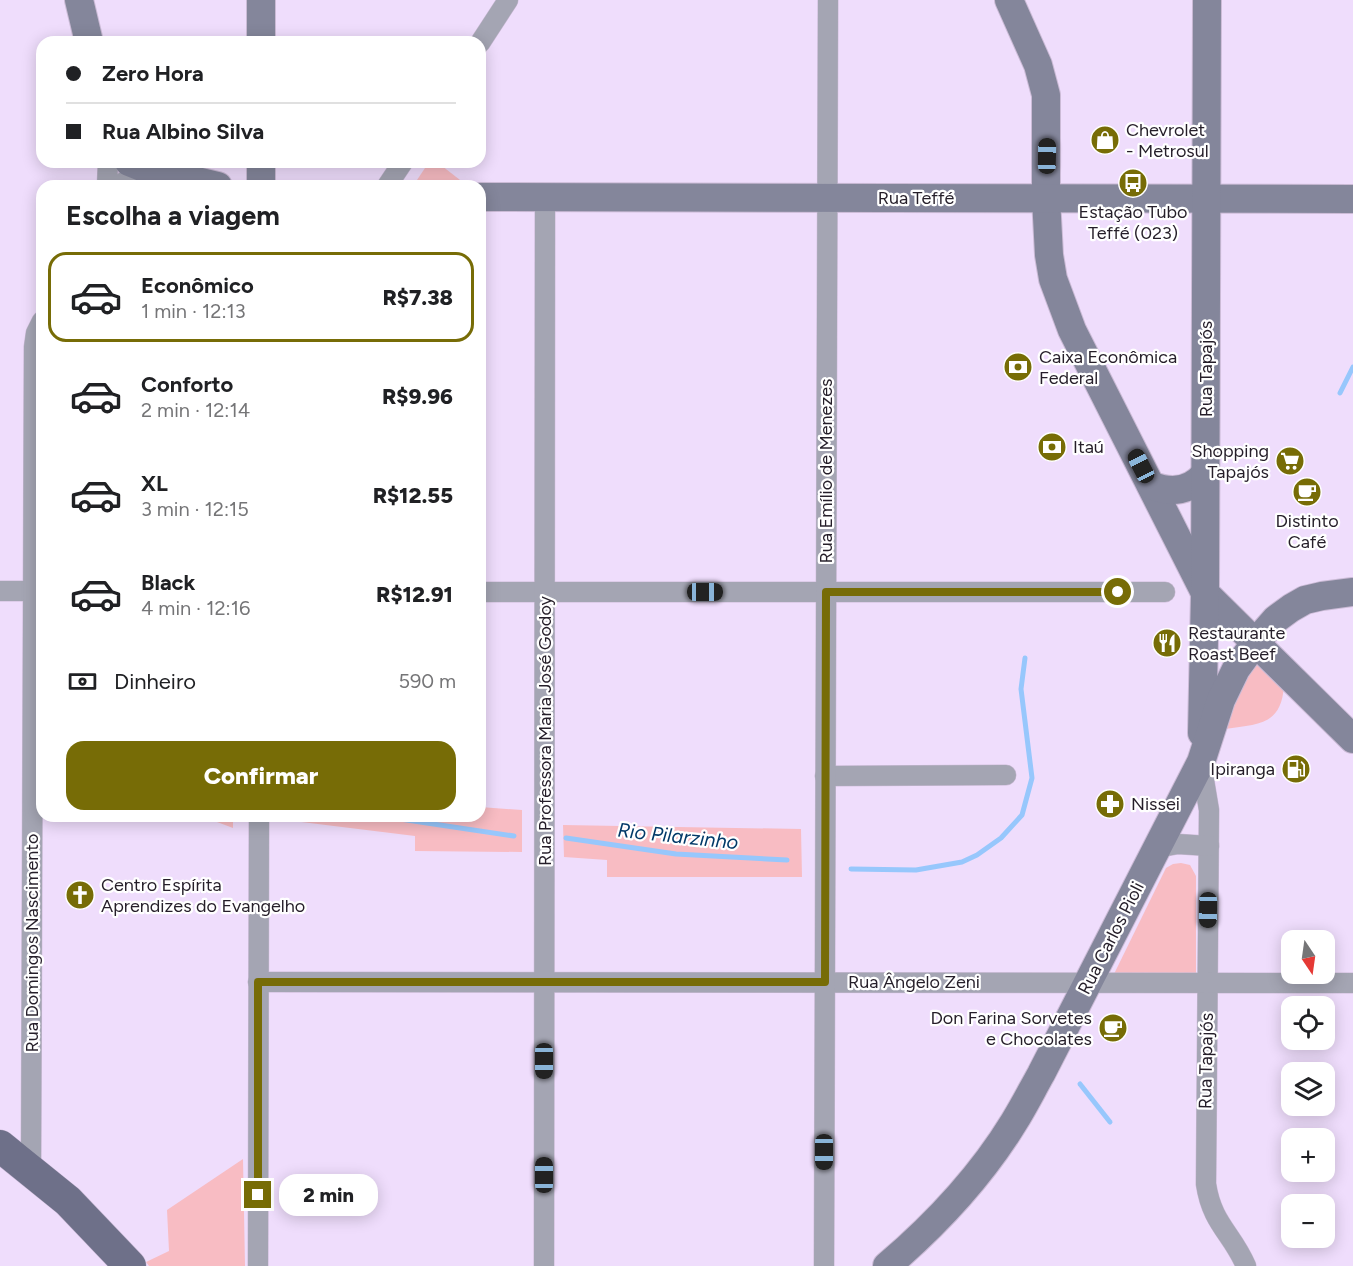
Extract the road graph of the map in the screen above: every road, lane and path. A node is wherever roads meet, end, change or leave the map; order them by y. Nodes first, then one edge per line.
1 (261, 0) edge
2 (508, 0) edge
3 (828, 0) edge
4 (1009, 0) edge
5 (1207, 0) edge
6 (75, 3) edge
7 (87, 36) edge
8 (261, 36) edge
9 (485, 36) edge
10 (133, 168) edge
11 (148, 168) edge
12 (123, 180) edge
13 (195, 180) edge
14 (486, 197) edge
15 (545, 197) junction
16 (827, 198) junction
17 (1046, 198) junction
18 (1206, 198) junction
19 (1353, 198) edge
20 (36, 333) edge
21 (1205, 474) junction
22 (1151, 485) junction
23 (36, 510) edge
24 (0, 591) edge
25 (36, 591) edge
26 (486, 592) edge
27 (545, 592) junction
28 (826, 592) junction
29 (1165, 592) dead end
30 (1353, 592) edge
31 (1205, 593) junction
32 (1255, 643) junction
33 (36, 688) edge
34 (1353, 739) edge
35 (1201, 762) junction
36 (1006, 775) dead end
37 (825, 776) junction
38 (259, 822) edge
39 (1209, 846) junction
40 (1156, 848) junction
41 (258, 982) junction
42 (544, 982) junction
43 (825, 982) junction
44 (1207, 982) junction
45 (1088, 983) junction
46 (1353, 983) edge
47 (0, 1146) edge
48 (31, 1170) junction
49 (130, 1266) edge
50 (258, 1266) edge
51 (544, 1266) edge
52 (824, 1266) edge
53 (887, 1266) edge
54 (1246, 1266) edge

1 - 8 main road
2 - 9 street
3 - 16 street, Rua Emílio de Menezes
4 - 17 main road
5 - 18 main road, Rua Tapajós
6 - 7 main road
10 - 12 street
11 - 13 main road
14 - 15 main road, Rua Teffé
15 - 16 main road, Rua Teffé
15 - 27 street, Rua Professora Maria José Godoy
16 - 17 main road, Rua Teffé
16 - 28 street, Rua Emílio de Menezes
17 - 18 main road, Rua Teffé
17 - 22 main road
18 - 19 main road, Rua Teffé
18 - 21 main road, Rua Tapajós
20 - 23 street, Rua Domingos Nascimento
21 - 22 main road
21 - 31 main road, Rua Tapajós
22 - 31 main road
24 - 25 street
26 - 27 street
27 - 28 street
27 - 42 street, Rua Professora Maria José Godoy
28 - 29 street
28 - 37 street, Rua Emílio de Menezes
30 - 32 main road, Rua Carlos Pioli
31 - 32 main road
31 - 35 main road, Rua Tapajós
32 - 34 main road
32 - 35 main road, Rua Carlos Pioli
33 - 48 street, Rua Domingos Nascimento
35 - 39 street, Rua Tapajós
35 - 40 main road, Rua Carlos Pioli
36 - 37 street
37 - 43 street, Rua Emílio de Menezes
38 - 41 street
39 - 40 street
39 - 44 street, Rua Tapajós
40 - 45 main road, Rua Carlos Pioli
41 - 42 street, Rua Ângelo Zeni
41 - 50 street
42 - 43 street, Rua Ângelo Zeni
42 - 51 street, Rua Professora Maria José Godoy
43 - 45 street, Rua Ângelo Zeni
43 - 52 street, Rua Emílio de Menezes
44 - 45 street, Rua Ângelo Zeni
44 - 46 street, Rua Ângelo Zeni
44 - 54 street, Rua Tapajós
45 - 53 main road, Rua Carlos Pioli
47 - 48 main road
48 - 49 main road

